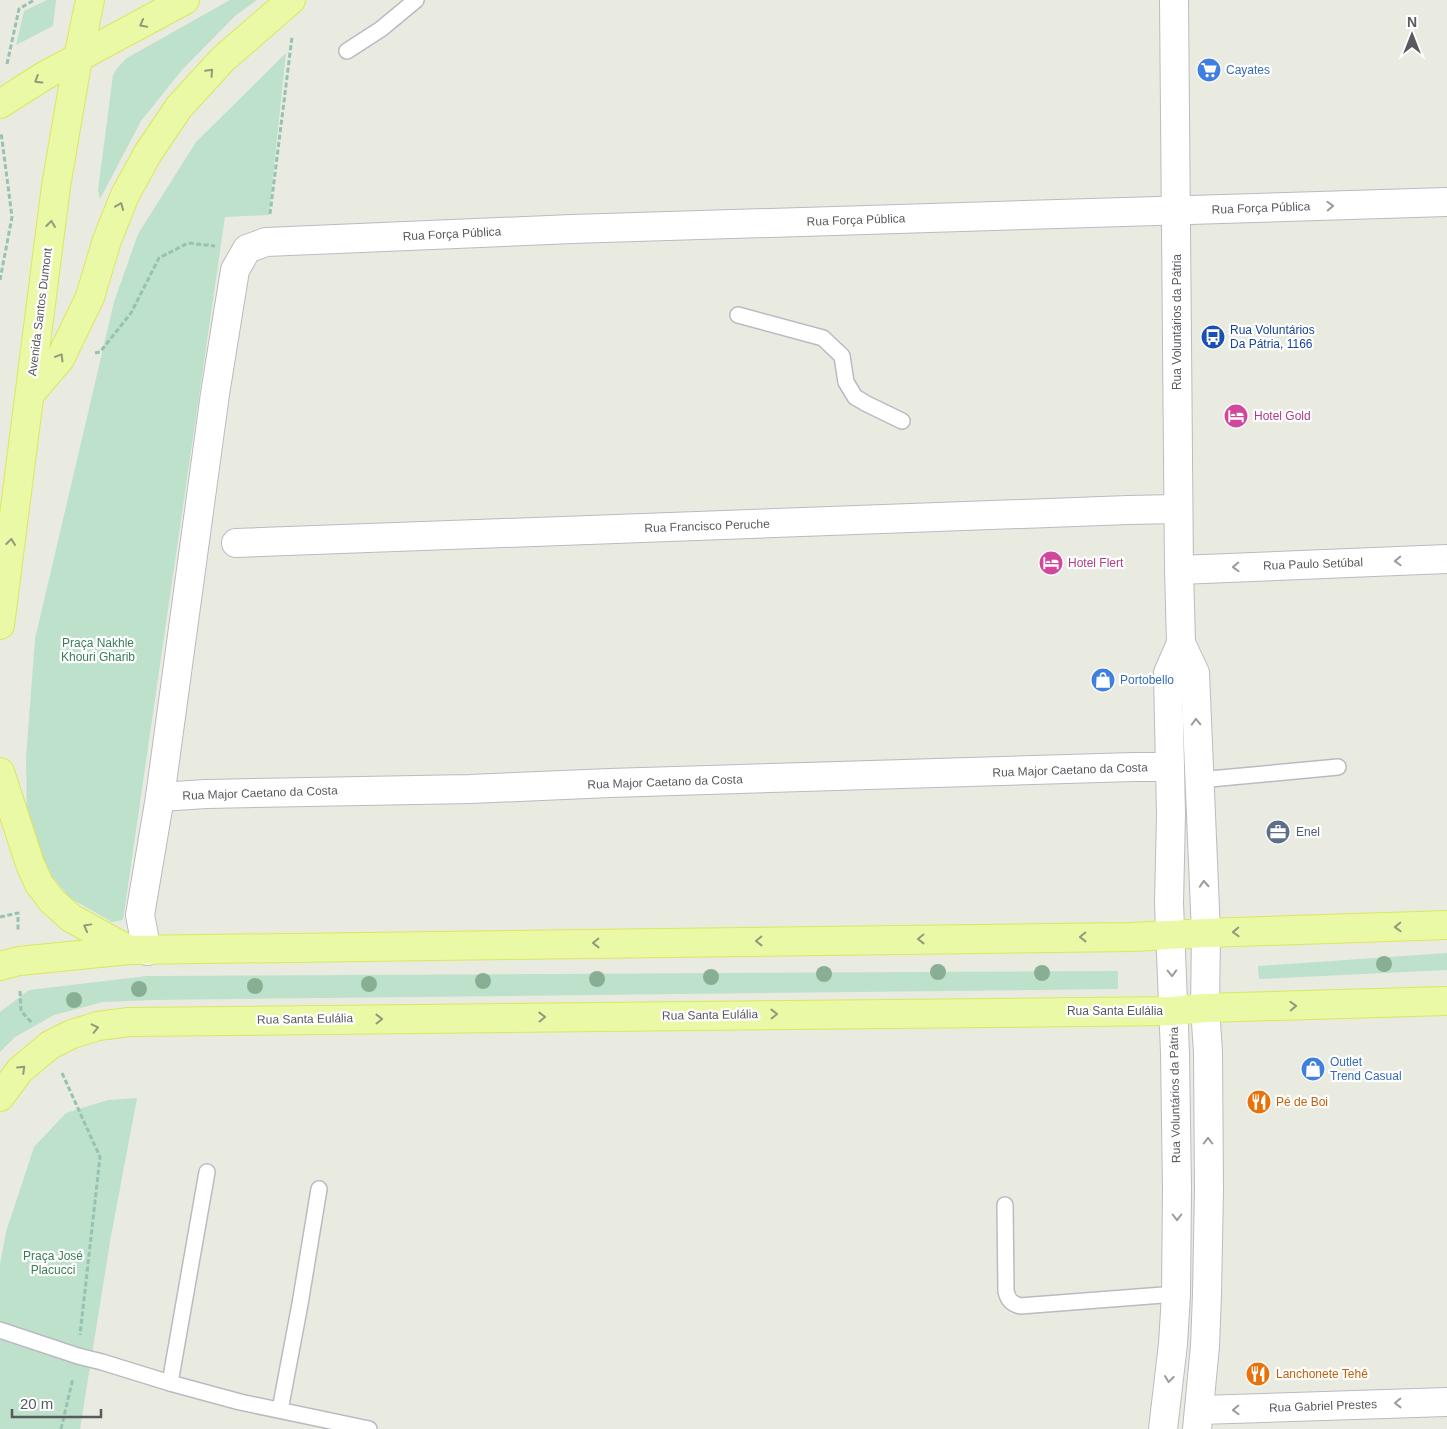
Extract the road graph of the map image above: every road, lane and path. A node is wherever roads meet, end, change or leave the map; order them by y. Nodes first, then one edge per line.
1 (34, 0) edge
2 (90, 0) edge
3 (185, 0) edge
4 (291, 0) edge
5 (416, 0) edge
6 (1174, 0) edge
7 (293, 30) dead end
8 (347, 51) dead end
9 (78, 58) junction
10 (6, 66) dead end
11 (0, 104) edge
12 (0, 124) edge
13 (1447, 202) edge
14 (1176, 211) junction
15 (256, 246) junction
16 (0, 280) edge
17 (131, 313) dead end
18 (738, 315) dead end
19 (30, 394) junction
20 (902, 421) dead end
21 (1178, 509) junction
22 (236, 543) dead end
23 (1447, 559) edge
24 (1179, 570) junction
25 (0, 625) edge
26 (1181, 643) junction
27 (1170, 767) junction
28 (1338, 767) dead end
29 (0, 772) edge
30 (1199, 780) junction
31 (160, 797) junction
32 (18, 913) dead end
33 (0, 917) edge
34 (1447, 925) edge
35 (1206, 933) junction
36 (1171, 935) junction
37 (138, 951) junction
38 (0, 966) edge
39 (1447, 1001) edge
40 (1205, 1008) junction
41 (1173, 1011) junction
42 (50, 1045) junction
43 (0, 1098) edge
44 (207, 1172) dead end
45 (319, 1189) dead end
46 (1177, 1190) junction
47 (1208, 1190) junction
48 (1005, 1205) dead end
49 (1176, 1294) junction
50 (0, 1330) edge
51 (1173, 1344) junction
52 (1205, 1346) junction
53 (78, 1356) junction
54 (170, 1383) junction
55 (1447, 1402) edge
56 (280, 1410) junction
57 (1199, 1420) edge
58 (61, 1429) edge
59 (369, 1429) edge
60 (1162, 1429) edge

1 - 10 path
2 - 9 main road, Avenida Santos Dumont
3 -> 9 main road
19 -> 4 main road
5 - 8 lane
6 - 14 street, Rua Voluntários da Pátria
7 - 15 path
9 -> 11 main road
19 -> 9 main road, Avenida Santos Dumont
12 - 16 path
14 -> 13 street, Rua Força Pública
14 - 15 street, Rua Força Pública
14 - 21 street, Rua Voluntários da Pátria
15 - 17 path
15 - 31 street
18 - 20 lane
25 -> 19 main road, Avenida Santos Dumont
21 - 22 street, Rua Francisco Peruche
21 - 24 street, Rua Voluntários da Pátria
23 -> 24 street, Rua Paulo Setúbal
24 - 26 street, Rua Voluntários da Pátria
26 - 27 street, Rua Voluntários da Pátria
30 -> 26 street, Rua Voluntários da Pátria
27 - 31 street, Rua Major Caetano da Costa
27 - 36 street, Rua Voluntários da Pátria
28 - 30 lane
37 -> 29 main road
35 -> 30 street, Rua Voluntários da Pátria
31 - 37 street
32 - 33 path
34 -> 35 main road
35 - 36 main road
35 - 40 street, Rua Voluntários da Pátria
36 -> 37 main road
36 -> 41 street, Rua Voluntários da Pátria
37 - 38 main road
40 -> 39 main road, Rua Santa Eulália
40 - 41 main road, Rua Santa Eulália
47 -> 40 street, Rua Voluntários da Pátria
42 -> 41 main road, Rua Santa Eulália
41 - 46 street, Rua Voluntários da Pátria
43 -> 42 main road, Rua Santa Eulália
42 - 53 path
44 - 54 lane
45 - 56 lane
46 - 47 street
46 -> 49 street, Rua Voluntários da Pátria
47 - 52 street, Rua Voluntários da Pátria
48 - 49 lane
49 - 51 street, Rua Voluntários da Pátria
50 - 53 lane
51 - 52 street
51 -> 60 street, Rua Voluntários da Pátria
52 - 57 street, Rua Voluntários da Pátria
53 - 54 lane
53 - 58 path
54 - 56 lane
55 -> 57 street, Rua Gabriel Prestes
56 - 59 lane

